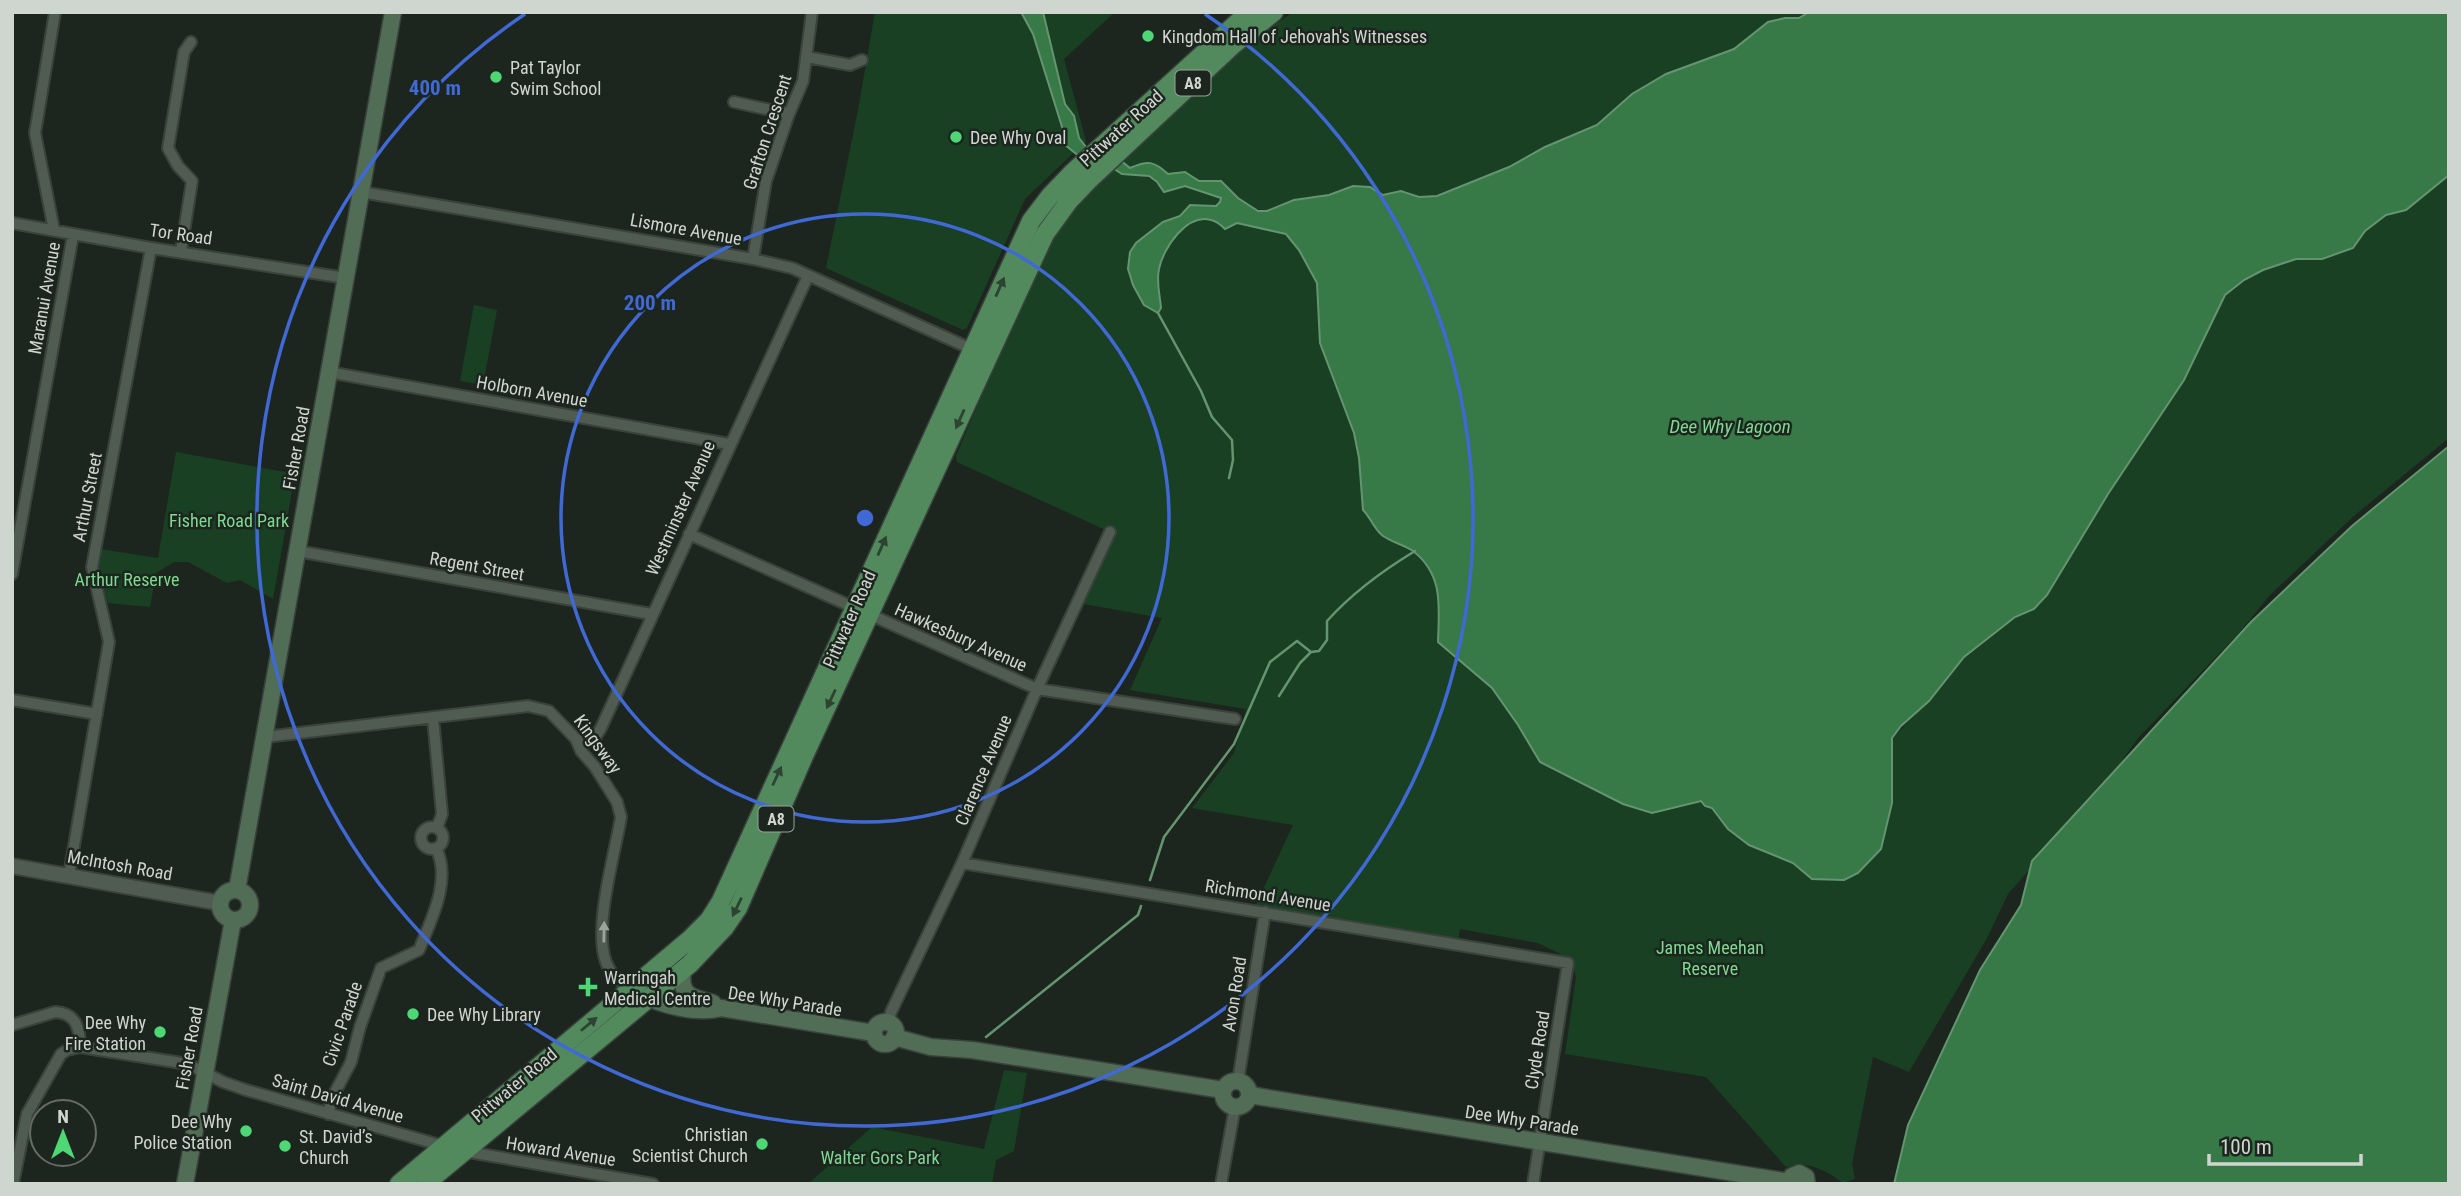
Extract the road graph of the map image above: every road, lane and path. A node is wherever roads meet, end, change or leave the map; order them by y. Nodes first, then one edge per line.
1 (55, 12) edge
2 (393, 12) edge
3 (812, 12) edge
4 (1249, 12) edge
5 (1274, 12) edge
6 (191, 42) dead end
7 (807, 57) junction
8 (862, 60) dead end
9 (734, 103) dead end
10 (789, 114) junction
11 (1106, 152) junction
12 (361, 192) junction
13 (12, 223) edge
14 (54, 230) junction
15 (73, 235) junction
16 (151, 248) junction
17 (181, 251) junction
18 (753, 259) junction
19 (808, 276) junction
20 (346, 278) junction
21 (980, 353) junction
22 (328, 372) junction
23 (729, 444) junction
24 (1110, 532) dead end
25 (689, 534) junction
26 (297, 551) junction
27 (12, 574) edge
28 (862, 612) junction
29 (651, 614) junction
30 (1037, 689) junction
31 (12, 700) edge
32 (97, 714) junction
33 (433, 718) junction
34 (1235, 719) dead end
35 (265, 737) junction
36 (576, 739) junction
37 (437, 828) junction
38 (436, 848) junction
39 (962, 863) junction
40 (12, 866) edge
41 (69, 875) junction
42 (237, 890) junction
43 (220, 902) junction
44 (1265, 912) junction
45 (233, 920) junction
46 (1568, 962) joint
47 (683, 970) junction
48 (631, 989) junction
49 (649, 998) junction
50 (721, 1008) junction
51 (12, 1025) edge
52 (891, 1030) junction
53 (80, 1047) junction
54 (205, 1072) junction
55 (1244, 1087) junction
56 (1223, 1090) junction
57 (1235, 1107) junction
58 (328, 1114) junction
59 (1539, 1143) junction
60 (442, 1146) junction
61 (464, 1151) junction
62 (1790, 1183) edge
63 (1811, 1183) edge
64 (13, 1184) edge
65 (185, 1184) edge
66 (399, 1184) edge
67 (425, 1184) edge
68 (653, 1184) edge
69 (1221, 1184) edge
70 (1533, 1184) edge

1 - 14 street
2 - 12 main road, Fisher Road
3 - 7 street, Grafton Crescent
4 - 11 highway, Pittwater Road / A8
5 - 11 highway, Pittwater Road / A8
6 - 17 street
7 - 8 street, Grafton Crescent
7 - 10 street, Grafton Crescent
9 - 10 street
10 - 18 street, Grafton Crescent
11 - 21 highway, Pittwater Road / A8
12 - 18 street, Lismore Avenue
12 - 20 main road, Fisher Road
13 - 14 street, Tor Road
14 - 15 street, Tor Road
15 - 16 street, Tor Road
15 - 27 street, Maranui Avenue
16 - 17 street, Tor Road
16 - 32 street, Arthur Street
17 - 20 street, Tor Road
18 - 19 street, Lismore Avenue
19 - 21 street, Lismore Avenue
19 - 23 street, Westminster Avenue
20 - 22 main road, Fisher Road
21 - 28 highway, Pittwater Road / A8
22 - 23 street, Holborn Avenue
22 - 26 main road, Fisher Road
23 - 25 street, Westminster Avenue
24 - 30 street, Clarence Avenue
25 - 28 street, Hawkesbury Avenue
25 - 29 street, Westminster Avenue
26 - 29 street, Regent Street
26 - 35 main road, Fisher Road
28 - 30 street, Hawkesbury Avenue
28 -> 47 highway, Pittwater Road / A8
48 -> 28 highway, Pittwater Road / A8
29 - 36 street, Westminster Avenue
30 - 34 street, Hawkesbury Avenue
30 - 39 street, Clarence Avenue
31 - 32 street
32 - 41 street, Arthur Street
33 - 35 street, Kingsway
33 - 36 street, Kingsway
33 - 37 street
35 - 42 main road, Fisher Road
48 -> 36 street, Kingsway
37 - 38 street
37 - 38 street
38 - 58 street, Civic Parade
39 - 44 street, Richmond Avenue
39 - 52 street, Clarence Avenue
40 - 41 street, McIntosh Road
41 - 43 street, McIntosh Road
42 - 43 main road
42 - 45 main road
43 - 45 main road
44 - 46 street, Richmond Avenue
44 - 55 street, Avon Road
45 - 54 main road, Fisher Road
46 - 59 street, Clyde Road
47 - 49 highway, Pittwater Road / A8
47 - 50 main road
48 - 49 main road, Dee Why Parade
60 -> 48 highway, Pittwater Road / A8
49 - 50 main road, Dee Why Parade
49 - 61 highway, Pittwater Road / A8
50 - 52 main road, Dee Why Parade
51 - 53 street
52 - 56 main road
53 - 54 street, Saint David Avenue
53 - 64 street
54 - 58 street, Saint David Avenue
54 - 65 main road, Fisher Road
55 - 56 main road
55 - 57 main road
55 - 59 main road, Dee Why Parade
56 - 57 main road
57 - 69 street
58 - 60 street, Saint David Avenue
59 - 62 main road, Dee Why Parade
59 - 70 street, Clyde Road
60 - 61 street, Saint David Avenue
60 - 66 highway, Pittwater Road / A8
61 - 67 highway, Pittwater Road / A8
61 - 68 street, Howard Avenue
62 - 63 main road, Dee Why Parade

